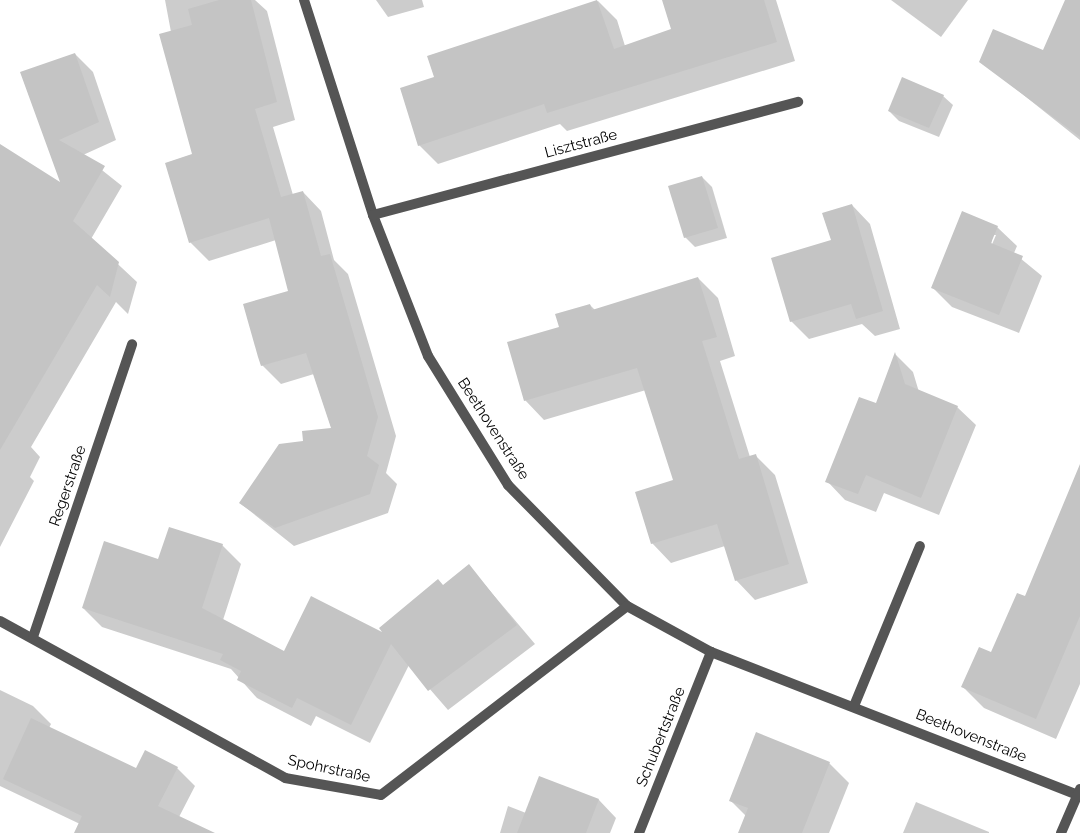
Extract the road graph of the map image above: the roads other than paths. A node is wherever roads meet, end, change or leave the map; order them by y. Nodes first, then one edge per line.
1 (304, 0) edge
2 (798, 102) dead end
3 (372, 216) junction
4 (132, 344) dead end
5 (920, 546) dead end
6 (628, 606) junction
7 (0, 621) edge
8 (33, 637) junction
9 (710, 652) junction
10 (854, 706) junction
11 (1079, 792) edge
12 (639, 833) edge
13 (1061, 833) edge

1 - 3 street, Beethovenstraße
2 - 3 street, Lisztstraße
3 - 6 street, Beethovenstraße
4 - 8 street, Regerstraße
5 - 10 street
6 - 8 street, Spohrstraße
6 - 9 street, Beethovenstraße
7 - 8 street, Spohrstraße
9 - 10 street, Beethovenstraße
9 - 12 street, Schubertstraße
10 - 11 street, Beethovenstraße
11 - 13 street

